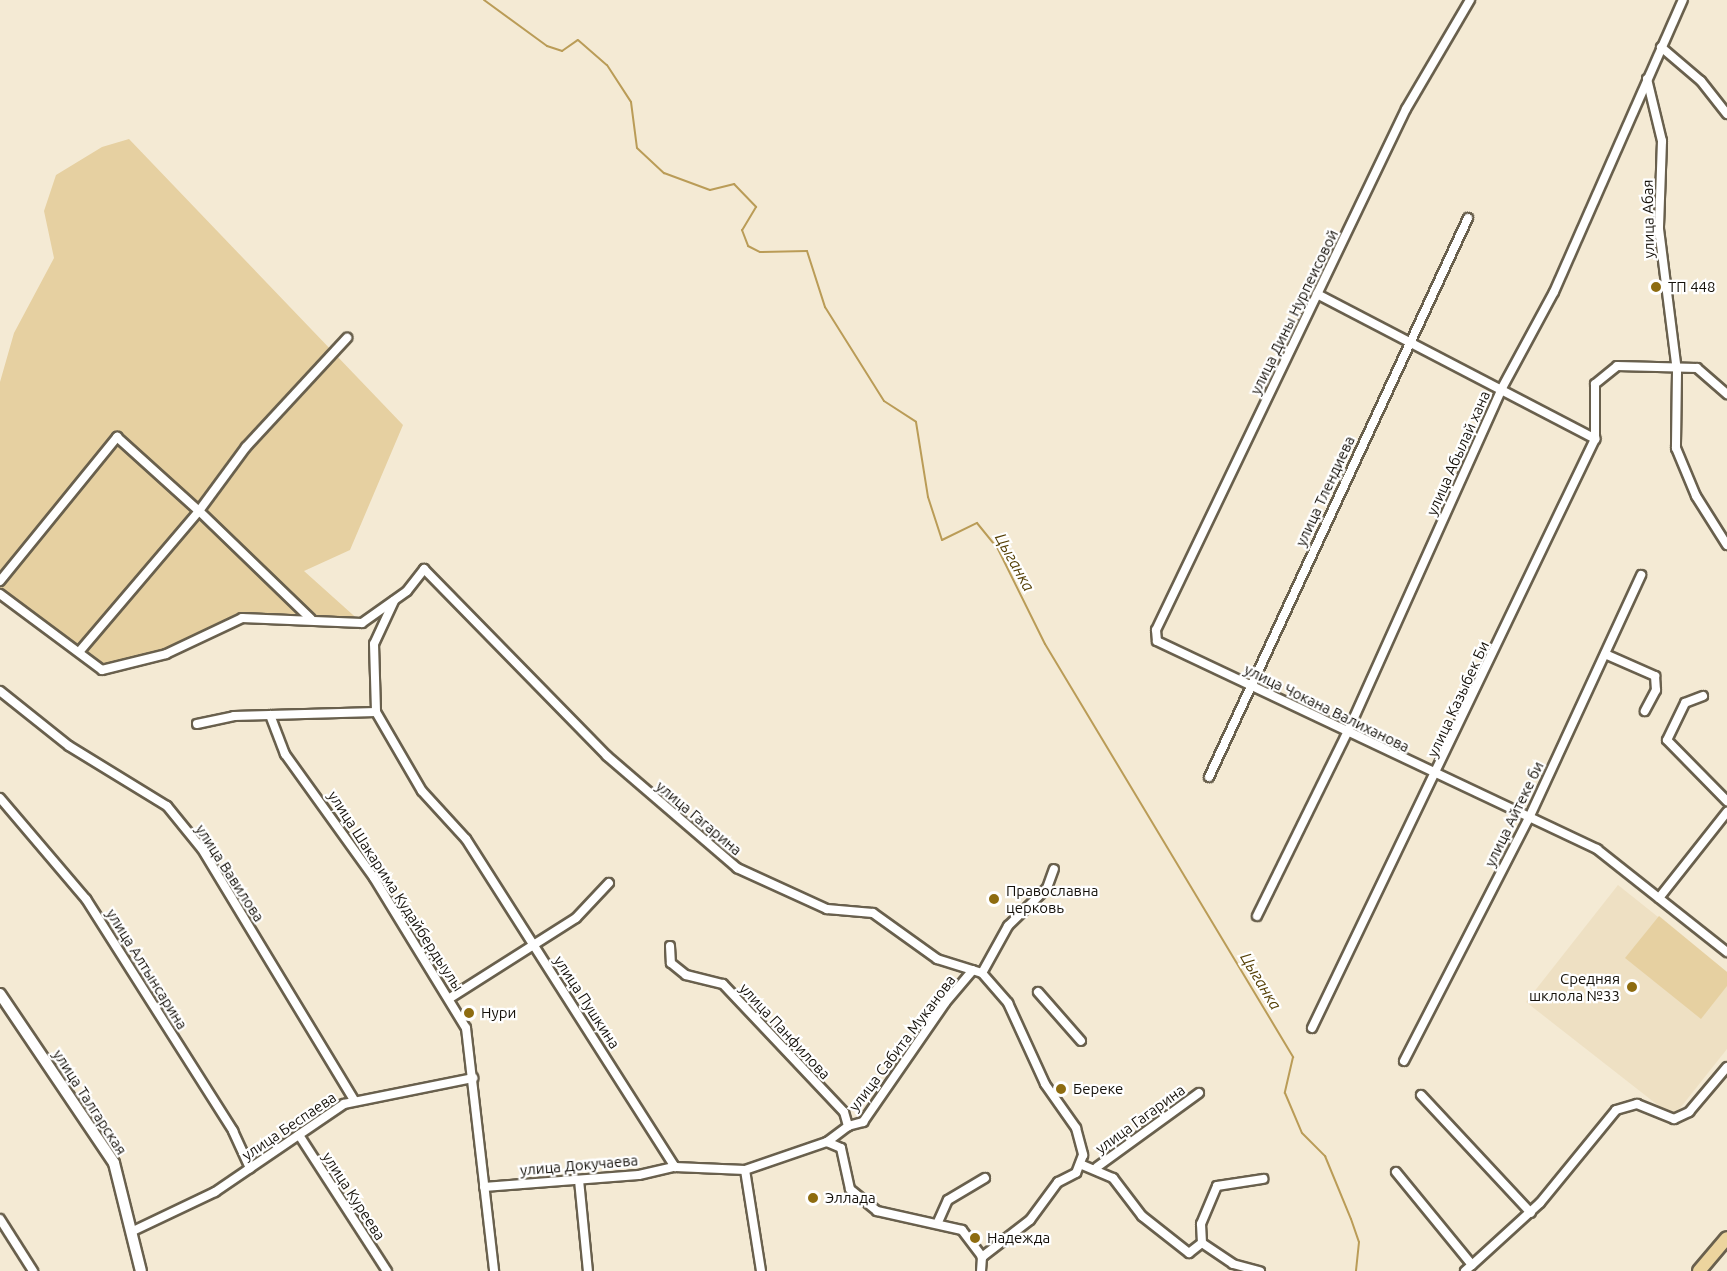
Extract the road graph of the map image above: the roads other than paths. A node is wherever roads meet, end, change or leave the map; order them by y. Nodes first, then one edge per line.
1 (1470, 0) edge
2 (1683, 0) edge
3 (1661, 47) junction
4 (1647, 78) junction
5 (1727, 114) edge
6 (1468, 218) dead end
7 (1317, 294) junction
8 (347, 338) dead end
9 (1408, 345) junction
10 (1677, 372) junction
11 (1502, 388) junction
12 (1727, 394) edge
13 (1595, 439) junction
14 (199, 511) junction
15 (1727, 545) edge
16 (1641, 575) dead end
17 (0, 580) edge
18 (0, 594) edge
19 (395, 599) junction
20 (311, 620) junction
21 (1157, 641) joint
22 (79, 652) junction
23 (1605, 654) junction
24 (1250, 685) junction
25 (0, 691) edge
26 (1702, 696) dead end
27 (1645, 711) dead end
28 (376, 712) junction
29 (270, 715) junction
30 (197, 724) dead end
31 (1348, 731) junction
32 (1209, 777) dead end
33 (1436, 777) junction
34 (0, 798) edge
35 (1727, 801) edge
36 (1727, 812) edge
37 (1528, 820) junction
38 (1054, 869) dead end
39 (609, 882) dead end
40 (1659, 898) junction
41 (1257, 916) dead end
42 (670, 946) dead end
43 (536, 947) junction
44 (1727, 952) edge
45 (978, 972) junction
46 (1038, 992) dead end
47 (0, 994) edge
48 (450, 998) junction
49 (1312, 1028) dead end
50 (1081, 1041) dead end
51 (1404, 1061) dead end
52 (1727, 1067) edge
53 (473, 1078) junction
54 (1199, 1093) dead end
55 (1421, 1095) dead end
56 (354, 1100) junction
57 (848, 1126) junction
58 (841, 1133) junction
59 (299, 1135) junction
60 (826, 1142) junction
61 (841, 1148) junction
62 (1080, 1164) junction
63 (675, 1167) junction
64 (1097, 1167) junction
65 (249, 1168) junction
66 (745, 1170) junction
67 (1396, 1172) dead end
68 (985, 1178) dead end
69 (1263, 1179) dead end
70 (579, 1180) junction
71 (484, 1187) junction
72 (1531, 1213) junction
73 (0, 1219) edge
74 (938, 1222) junction
75 (133, 1231) junction
76 (1727, 1238) edge
77 (1202, 1243) junction
78 (982, 1257) junction
79 (1468, 1268) edge
80 (33, 1271) edge
81 (141, 1271) edge
82 (387, 1271) edge
83 (494, 1271) edge
84 (588, 1271) edge
85 (761, 1271) edge
86 (981, 1271) edge
87 (1260, 1271) edge
88 (1699, 1271) edge

1 - 7 street, улица Дины Нурпеисовой
2 - 3 street, улица Абылай хана
3 - 4 street, улица Абылай хана
3 - 5 street
4 - 10 street, улица Абая
4 - 11 street, улица Абылай хана
6 - 9 street, улица Тлендиева
7 - 9 street
7 - 21 street, улица Дины Нурпеисовой
8 - 14 street
9 - 11 street
9 - 24 street, улица Тлендиева
10 - 12 street
10 - 13 street, улица Казыбек Би
10 - 15 street, улица Абая
11 - 13 street
11 - 31 street, улица Абылай хана
13 - 33 street, улица Казыбек Би
14 - 17 street
14 - 20 street
14 - 22 street
16 - 23 street, улица Айтеке би
18 - 22 street
19 - 20 street
19 - 28 street, улица Пушкина
19 - 45 street, улица Гагарина
20 - 22 street
21 - 24 street, улица Чокана Валиханова
23 - 27 street
23 - 37 street, улица Айтеке би
24 - 31 street, улица Чокана Валиханова
24 - 32 street, улица Тлендиева
25 - 56 street, улица Вавилова
26 - 35 street
28 - 29 street
28 - 43 street, улица Пушкина
29 - 30 street
29 - 48 street, улица Шакарима Кудайбердыулы
31 - 33 street, улица Чокана Валиханова
31 - 41 street, улица Абылай хана
33 - 37 street, улица Чокана Валиханова
33 - 49 street, улица Казыбек Би
34 - 65 street, улица Алтынсарина
36 - 40 street
37 - 40 street, улица Чокана Валиханова
37 - 51 street, улица Айтеке би
38 - 45 street, улица Сабита Муканова
39 - 43 street
40 - 44 street, улица Чокана Валиханова
42 - 57 street, улица Панфилова
43 - 48 street
43 - 63 street, улица Пушкина
45 - 57 street, улица Сабита Муканова
45 - 62 street, улица Гагарина
46 - 50 street
47 - 75 street, улица Талгарская
48 - 53 street, улица Шакарима Кудайбердыулы
52 - 72 street
53 - 56 street, улица Беспаева
53 - 71 street, улица Шакарима Кудайбердыулы
54 - 64 street, улица Гагарина
55 - 72 street
56 - 59 street, улица Беспаева
57 - 58 street, улица Сабита Муканова
58 - 60 street, улица Сабита Муканова
58 - 61 street
59 - 65 street, улица Беспаева
59 - 82 street, улица Куреева
60 - 61 street
60 - 66 street, улица Сабита Муканова
61 - 74 street
62 - 64 street, улица Гагарина
62 - 78 street, улица Гагарина
63 - 66 street
63 - 70 street, улица Докучаева
64 - 77 street, улица Гагарина
65 - 75 street, улица Беспаева
66 - 85 street
67 - 79 street
68 - 74 street
69 - 77 street
70 - 71 street, улица Докучаева
70 - 84 street
71 - 83 street, улица Шакарима Кудайбердыулы
72 - 79 street
73 - 80 street
74 - 78 street
75 - 81 street, улица Талгарская
76 - 88 main road
77 - 87 street
78 - 86 street

